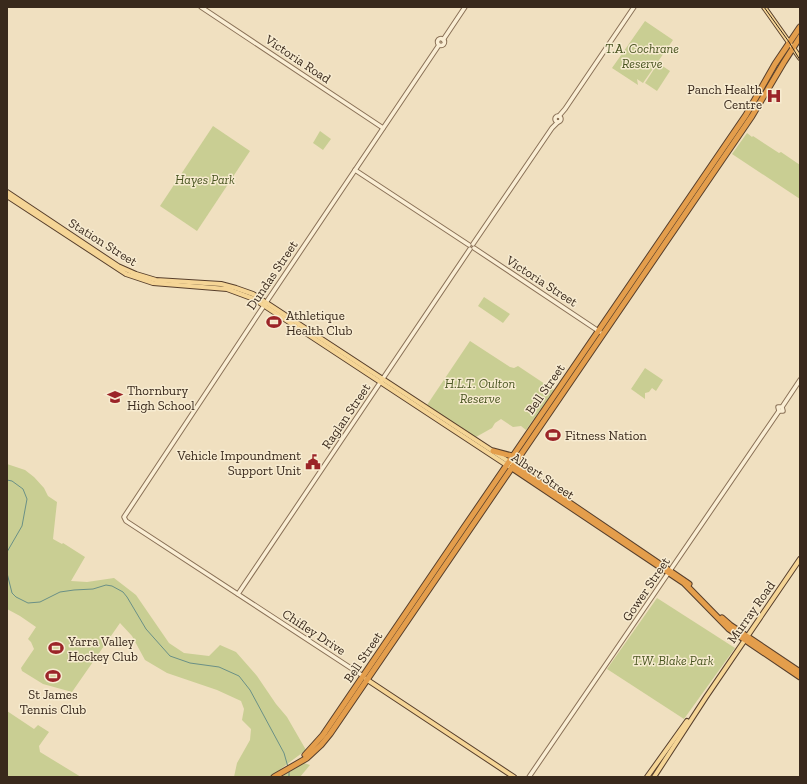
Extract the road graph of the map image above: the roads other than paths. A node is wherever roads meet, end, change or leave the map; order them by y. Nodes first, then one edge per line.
1 (201, 7) edge
2 (465, 7) edge
3 (634, 7) edge
4 (764, 7) edge
5 (800, 27) edge
6 (800, 37) edge
7 (790, 42) junction
8 (793, 47) junction
9 (800, 58) edge
10 (782, 64) junction
11 (767, 80) junction
12 (769, 89) junction
13 (384, 128) junction
14 (355, 170) junction
15 (7, 192) edge
16 (7, 196) edge
17 (472, 246) junction
18 (266, 303) junction
19 (599, 330) junction
20 (602, 337) junction
21 (382, 380) junction
22 (800, 380) edge
23 (537, 432) junction
24 (526, 436) junction
25 (485, 448) junction
26 (494, 451) junction
27 (512, 456) junction
28 (508, 463) junction
29 (513, 467) junction
30 (124, 517) joint
31 (463, 529) junction
32 (468, 532) junction
33 (800, 559) edge
34 (669, 571) junction
35 (238, 594) junction
36 (418, 595) junction
37 (423, 599) junction
38 (400, 621) junction
39 (405, 624) junction
40 (746, 638) junction
41 (783, 663) junction
42 (800, 672) edge
43 (800, 677) edge
44 (365, 678) junction
45 (706, 697) junction
46 (664, 752) junction
47 (669, 755) junction
48 (274, 777) edge
49 (514, 777) edge
50 (529, 777) edge
51 (647, 777) edge
52 (654, 777) edge

1 - 13 street, Victoria Road
2 - 13 street, Dundas Street
3 - 17 street, Raglan Street
4 - 7 main road
5 - 7 highway, Bell Street
6 - 8 highway, Bell Street
7 - 8 main road
7 - 11 highway, Bell Street
8 - 9 main road
8 - 10 highway, Bell Street
10 - 11 highway
10 - 12 highway, Bell Street
11 - 12 highway
11 - 19 highway, Bell Street
12 - 20 highway, Bell Street
13 - 14 street, Dundas Street
14 - 17 street, Victoria Street
14 - 18 street, Dundas Street
15 - 18 main road, Station Street
16 - 18 main road, Station Street
17 - 19 street, Victoria Street
17 - 21 street, Raglan Street
18 - 21 main road, Albert Street
18 - 30 street, Dundas Street
19 - 20 street
19 - 24 highway, Bell Street
20 - 23 highway, Bell Street
21 - 25 main road, Albert Street
21 - 35 street, Raglan Street
22 - 34 street, Gower Street
23 - 24 highway
23 - 29 highway, Bell Street
24 - 27 highway, Bell Street
25 - 26 main road, Albert Street
25 - 28 main road, Albert Street
26 - 27 highway
26 - 28 main road, Albert Street
27 - 28 highway, Bell Street
28 - 29 main road, Albert Street
28 - 31 highway, Bell Street
29 - 32 highway, Bell Street
29 - 34 highway, Albert Street
30 - 35 street, Chifley Drive
31 - 32 highway
31 - 36 highway, Bell Street
32 - 37 highway, Bell Street
33 - 40 main road, Murray Road
34 - 40 highway, Albert Street
34 - 50 street, Gower Street
35 - 44 street, Chifley Drive
36 - 37 highway
36 - 38 highway, Bell Street
37 - 39 highway, Bell Street
38 - 39 highway
38 - 44 highway, Bell Street
39 - 44 highway, Bell Street
40 - 41 highway, Albert Street
40 - 45 main road, Murray Road
41 - 42 highway, Albert Street
41 - 43 highway, Albert Street
44 - 48 highway, Bell Street
44 - 49 main road, Chifley Drive
45 - 46 main road, Murray Road
45 - 47 main road, Murray Road
46 - 47 main road
46 - 51 main road, Murray Road
47 - 52 main road, Murray Road

